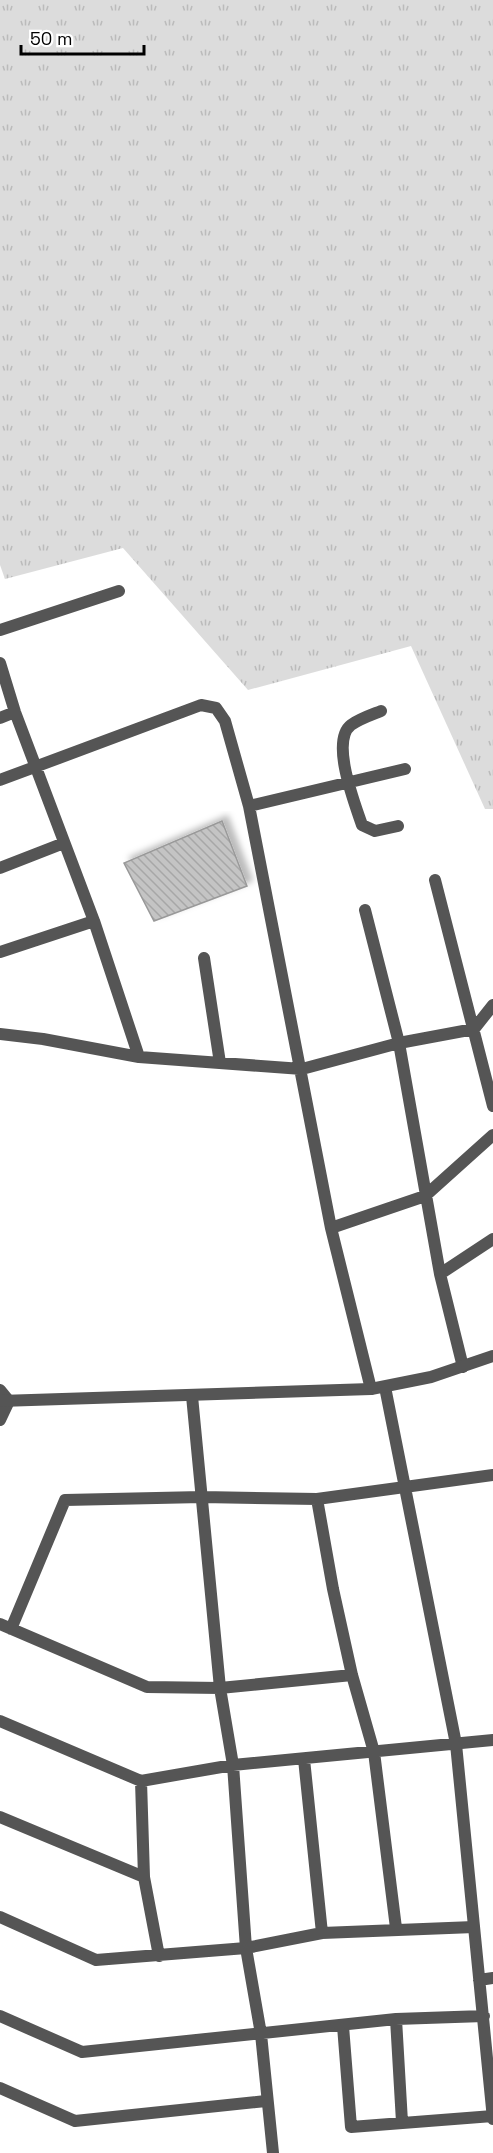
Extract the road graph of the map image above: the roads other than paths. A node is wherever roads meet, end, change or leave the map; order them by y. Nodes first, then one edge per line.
1 (119, 591) dead end
2 (0, 630) edge
3 (0, 663) edge
4 (381, 711) dead end
5 (15, 712) junction
6 (0, 718) edge
7 (35, 767) junction
8 (405, 769) dead end
9 (0, 780) edge
10 (348, 782) junction
11 (249, 806) junction
12 (398, 826) dead end
13 (64, 843) junction
14 (0, 868) edge
15 (435, 880) dead end
16 (365, 910) dead end
17 (94, 921) junction
18 (0, 952) edge
19 (204, 958) dead end
20 (493, 1005) edge
21 (474, 1029) junction
22 (0, 1034) edge
23 (399, 1043) junction
24 (139, 1057) junction
25 (220, 1063) junction
26 (302, 1069) junction
27 (493, 1106) edge
28 (493, 1135) edge
29 (425, 1196) junction
30 (332, 1228) junction
31 (493, 1239) edge
32 (440, 1274) junction
33 (493, 1356) edge
34 (463, 1367) junction
35 (385, 1387) junction
36 (371, 1389) junction
37 (0, 1390) edge
38 (192, 1395) junction
39 (4, 1401) edge
40 (0, 1420) edge
41 (492, 1479) edge
42 (405, 1489) junction
43 (202, 1497) junction
44 (317, 1499) junction
45 (5, 1627) edge
46 (352, 1675) junction
47 (220, 1688) junction
48 (0, 1720) edge
49 (493, 1740) edge
50 (456, 1744) junction
51 (374, 1752) junction
52 (304, 1759) junction
53 (233, 1765) junction
54 (141, 1780) junction
55 (0, 1817) edge
56 (144, 1877) junction
57 (0, 1917) edge
58 (474, 1927) junction
59 (396, 1928) junction
60 (322, 1933) junction
61 (246, 1948) junction
62 (159, 1956) junction
63 (493, 1978) edge
64 (479, 1980) junction
65 (0, 2016) edge
66 (484, 2016) junction
67 (396, 2019) junction
68 (343, 2026) junction
69 (261, 2034) junction
70 (0, 2088) edge
71 (267, 2101) junction
72 (493, 2117) edge
73 (402, 2122) junction
74 (273, 2153) edge

1 - 2 street
3 - 5 street
4 - 10 street
5 - 6 street
5 - 7 street
7 - 9 street
7 - 11 street
7 - 13 street
8 - 10 street
10 - 11 street
10 - 12 street
11 - 26 street
13 - 14 street
13 - 17 street
15 - 21 street
16 - 23 street
17 - 18 street
17 - 24 street
19 - 25 street
20 - 21 street
21 - 23 street
21 - 27 street
22 - 24 street
23 - 26 street
23 - 29 street
24 - 25 street
25 - 26 street
26 - 30 street
28 - 29 street
29 - 30 street
29 - 32 street
30 - 36 street
31 - 32 street
32 - 34 street
33 - 34 street
34 - 35 street
35 - 36 street
35 - 42 street
36 - 38 street
37 - 39 street
38 - 39 street
38 - 43 street
39 - 40 street
41 - 42 street
42 - 44 street
42 - 50 street
43 - 44 street
43 - 45 street
43 - 47 street
44 - 46 street
45 - 47 street
46 - 47 street
46 - 51 street
47 - 53 street
48 - 54 street
49 - 50 street
50 - 51 street
50 - 58 street
51 - 52 street
51 - 59 street
52 - 53 street
52 - 60 street
53 - 54 street
53 - 61 street
54 - 56 street
55 - 56 street
56 - 62 street
57 - 62 street
58 - 59 street
58 - 64 street
59 - 60 street
60 - 61 street
61 - 62 street
61 - 69 street
63 - 64 street
64 - 66 street
65 - 69 street
66 - 67 street
66 - 72 street
67 - 68 street
67 - 73 street
68 - 69 street
68 - 73 street
69 - 71 street
70 - 71 street
71 - 74 street
72 - 73 street

